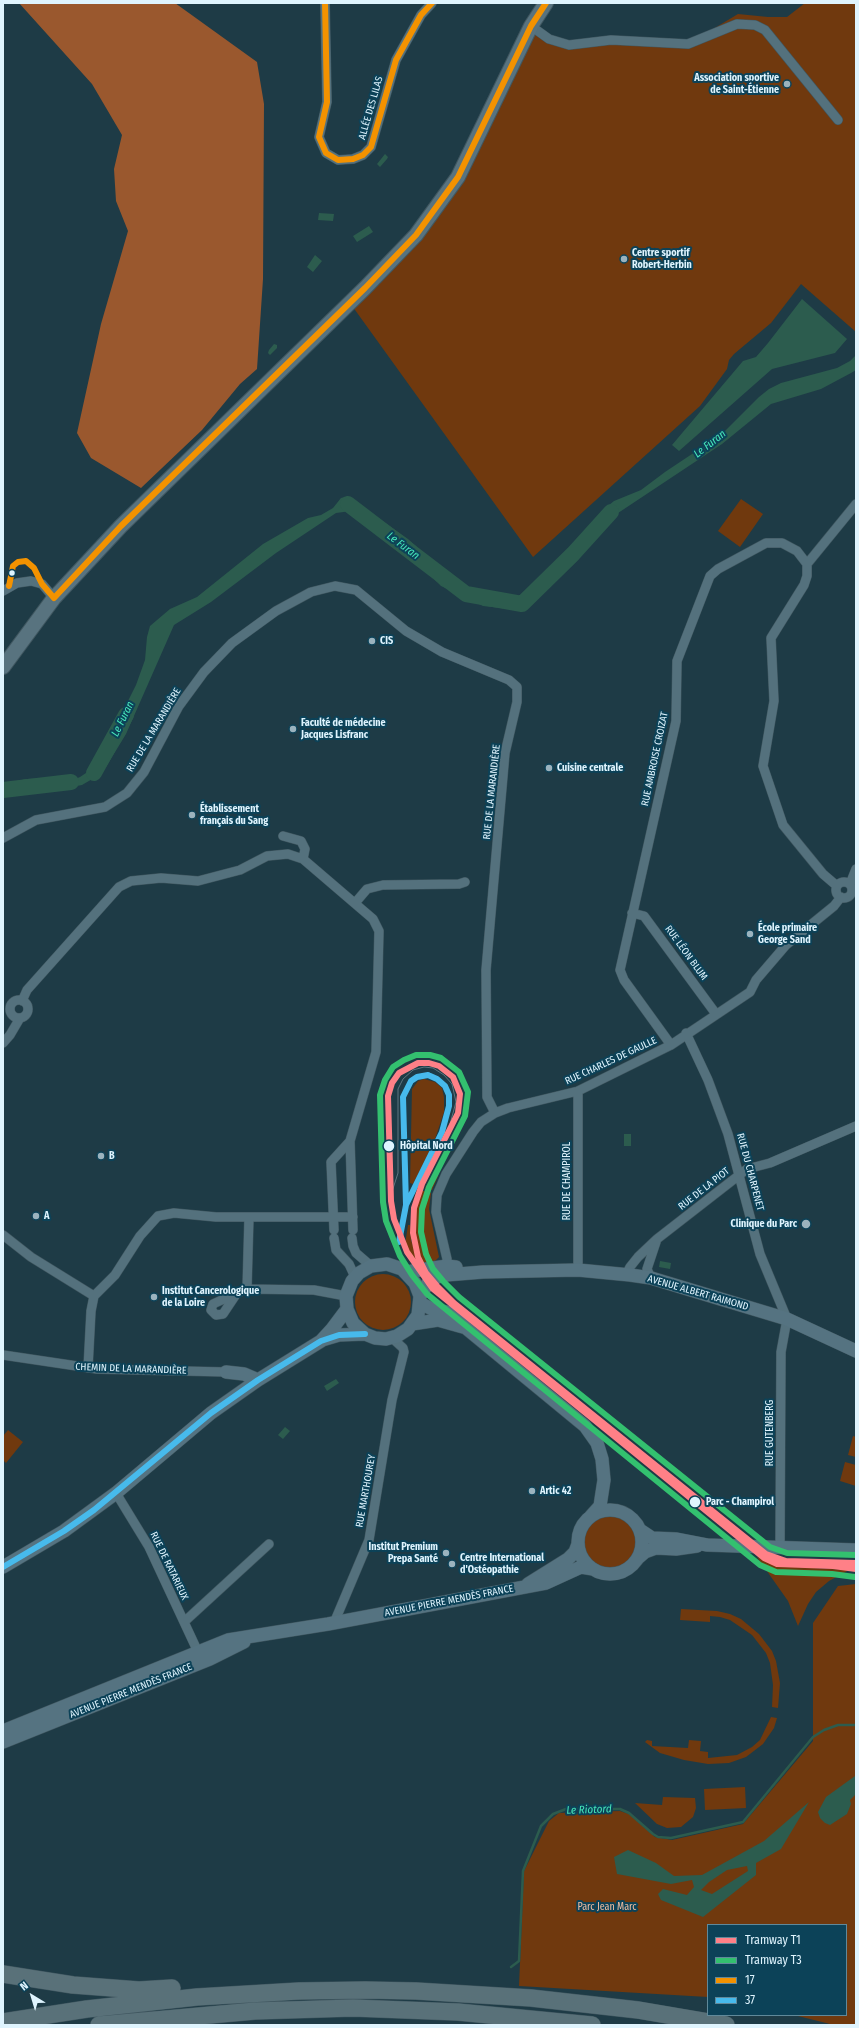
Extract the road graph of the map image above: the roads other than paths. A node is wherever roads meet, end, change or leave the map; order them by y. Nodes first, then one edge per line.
1 (326, 3) edge
2 (432, 3) edge
3 (546, 3) edge
4 (530, 26) junction
5 (838, 120) dead end
6 (856, 504) edge
7 (807, 564) junction
8 (5, 587) edge
9 (54, 598) junction
10 (3, 667) edge
11 (283, 836) dead end
12 (3, 838) edge
13 (303, 859) junction
14 (856, 869) edge
15 (465, 882) dead end
16 (850, 884) junction
17 (837, 886) junction
18 (841, 897) junction
19 (355, 903) junction
20 (632, 912) junction
21 (22, 1001) junction
22 (7, 1010) edge
23 (716, 1014) junction
24 (20, 1018) junction
25 (686, 1033) junction
26 (3, 1044) edge
27 (671, 1045) junction
28 (578, 1091) junction
29 (495, 1113) junction
30 (856, 1126) edge
31 (350, 1142) junction
32 (739, 1176) junction
33 (249, 1217) junction
34 (333, 1217) junction
35 (353, 1217) junction
36 (3, 1235) edge
37 (657, 1239) junction
38 (371, 1266) junction
39 (578, 1270) junction
40 (446, 1271) junction
41 (406, 1272) junction
42 (626, 1275) junction
43 (356, 1277) junction
44 (651, 1278) junction
45 (247, 1289) junction
46 (237, 1293) dead end
47 (94, 1296) junction
48 (420, 1299) junction
49 (347, 1303) junction
50 (787, 1319) junction
51 (412, 1324) junction
52 (466, 1328) junction
53 (365, 1334) junction
54 (397, 1336) junction
55 (320, 1341) junction
56 (856, 1351) edge
57 (3, 1355) edge
58 (88, 1368) junction
59 (226, 1372) joint
60 (258, 1380) junction
61 (604, 1480) junction
62 (116, 1493) junction
63 (621, 1512) junction
64 (592, 1516) junction
65 (640, 1530) junction
66 (269, 1544) dead end
67 (578, 1544) junction
68 (708, 1545) junction
69 (780, 1547) junction
70 (856, 1550) edge
71 (638, 1558) junction
72 (3, 1567) edge
73 (592, 1570) junction
74 (523, 1587) junction
75 (184, 1622) junction
76 (334, 1623) junction
77 (257, 1636) junction
78 (198, 1652) junction
79 (82, 1710) junction
80 (3, 1731) edge
81 (3, 1742) edge
82 (3, 1747) edge
83 (3, 1974) edge
84 (197, 1997) junction
85 (255, 2011) junction
86 (3, 2022) edge
87 (99, 2025) edge
88 (208, 2025) edge
89 (592, 2025) edge
90 (726, 2025) edge

1 - 2 street, ALLÉE DES LILAS
3 - 4 main road
4 - 5 street
4 - 9 main road
6 - 7 street
7 - 17 street
7 - 20 street, RUE AMBROISE CROIZAT
8 - 9 street
9 - 10 main road
11 - 13 street
12 - 29 street, RUE DE LA MARANDIÈRE
13 - 19 street
13 - 21 street
14 - 16 street
15 - 19 street
16 - 17 street
16 - 18 street
17 - 18 street
18 - 23 street, RUE CHARLES DE GAULLE
19 - 31 street
20 - 23 street, RUE LÉON BLUM
20 - 27 street, RUE AMBROISE CROIZAT
21 - 22 street
21 - 24 street
22 - 24 street
23 - 25 street, RUE CHARLES DE GAULLE
24 - 26 street
25 - 27 street, RUE CHARLES DE GAULLE
25 - 32 street, RUE DU CHARPENET
27 - 28 street, RUE CHARLES DE GAULLE
28 - 29 street, RUE CHARLES DE GAULLE
28 - 39 street, RUE DE CHAMPIROL
29 - 40 street, RUE CHARLES DE GAULLE
30 - 32 street, RUE DE LA PIOT
31 - 34 street
31 - 35 street
32 - 37 street, RUE DE LA PIOT
32 - 50 street, RUE DU CHARPENET
33 - 34 street
33 - 45 street
33 - 47 street
34 - 35 street
34 - 43 street
35 - 38 street
36 - 47 street
37 - 42 street, RUE DE LA PIOT
37 - 44 street
38 - 41 street
38 - 43 street
39 - 40 street, AVENUE ALBERT RAIMOND
39 - 42 street, AVENUE ALBERT RAIMOND
40 - 41 street, AVENUE ALBERT RAIMOND
40 - 48 street
41 - 48 street
42 - 44 street, AVENUE ALBERT RAIMOND
43 - 49 street
44 - 50 street, AVENUE ALBERT RAIMOND
45 - 46 street
45 - 49 street
47 - 58 street
48 - 51 street
48 - 52 street
49 - 53 street
49 - 55 street
50 - 56 street, AVENUE ALBERT RAIMOND
50 - 69 street, RUE GUTENBERG
51 - 52 street
51 - 54 street
52 - 61 street
53 - 54 street
53 - 55 street
54 - 76 street, RUE MARTHOUREY
55 - 60 street
57 - 58 street, CHEMIN DE LA MARANDIÈRE
58 - 59 street, CHEMIN DE LA MARANDIÈRE
59 - 60 street, CHEMIN DE LA MARANDIÈRE
60 - 62 street
61 - 63 street
61 - 64 street
62 - 72 street
62 - 75 street, RUE DE RATARIEUX
63 - 64 street
63 - 65 street
64 - 67 street
65 - 68 street
65 - 71 street
66 - 75 street
67 - 73 street
67 - 74 street, AVENUE PIERRE MENDÈS FRANCE
68 - 69 street
68 - 71 street
69 - 70 street
71 - 73 street
73 - 74 street, AVENUE PIERRE MENDÈS FRANCE
74 - 76 street, AVENUE PIERRE MENDÈS FRANCE
75 - 78 street, RUE DE RATARIEUX
76 - 77 street, AVENUE PIERRE MENDÈS FRANCE
77 - 78 street, AVENUE PIERRE MENDÈS FRANCE
77 - 79 street, AVENUE PIERRE MENDÈS FRANCE
78 - 80 street, AVENUE PIERRE MENDÈS FRANCE
79 - 81 street, AVENUE PIERRE MENDÈS FRANCE
79 - 82 street
83 - 84 highway
84 - 86 highway
84 - 90 highway
85 - 87 highway
85 - 88 highway
85 - 89 highway

